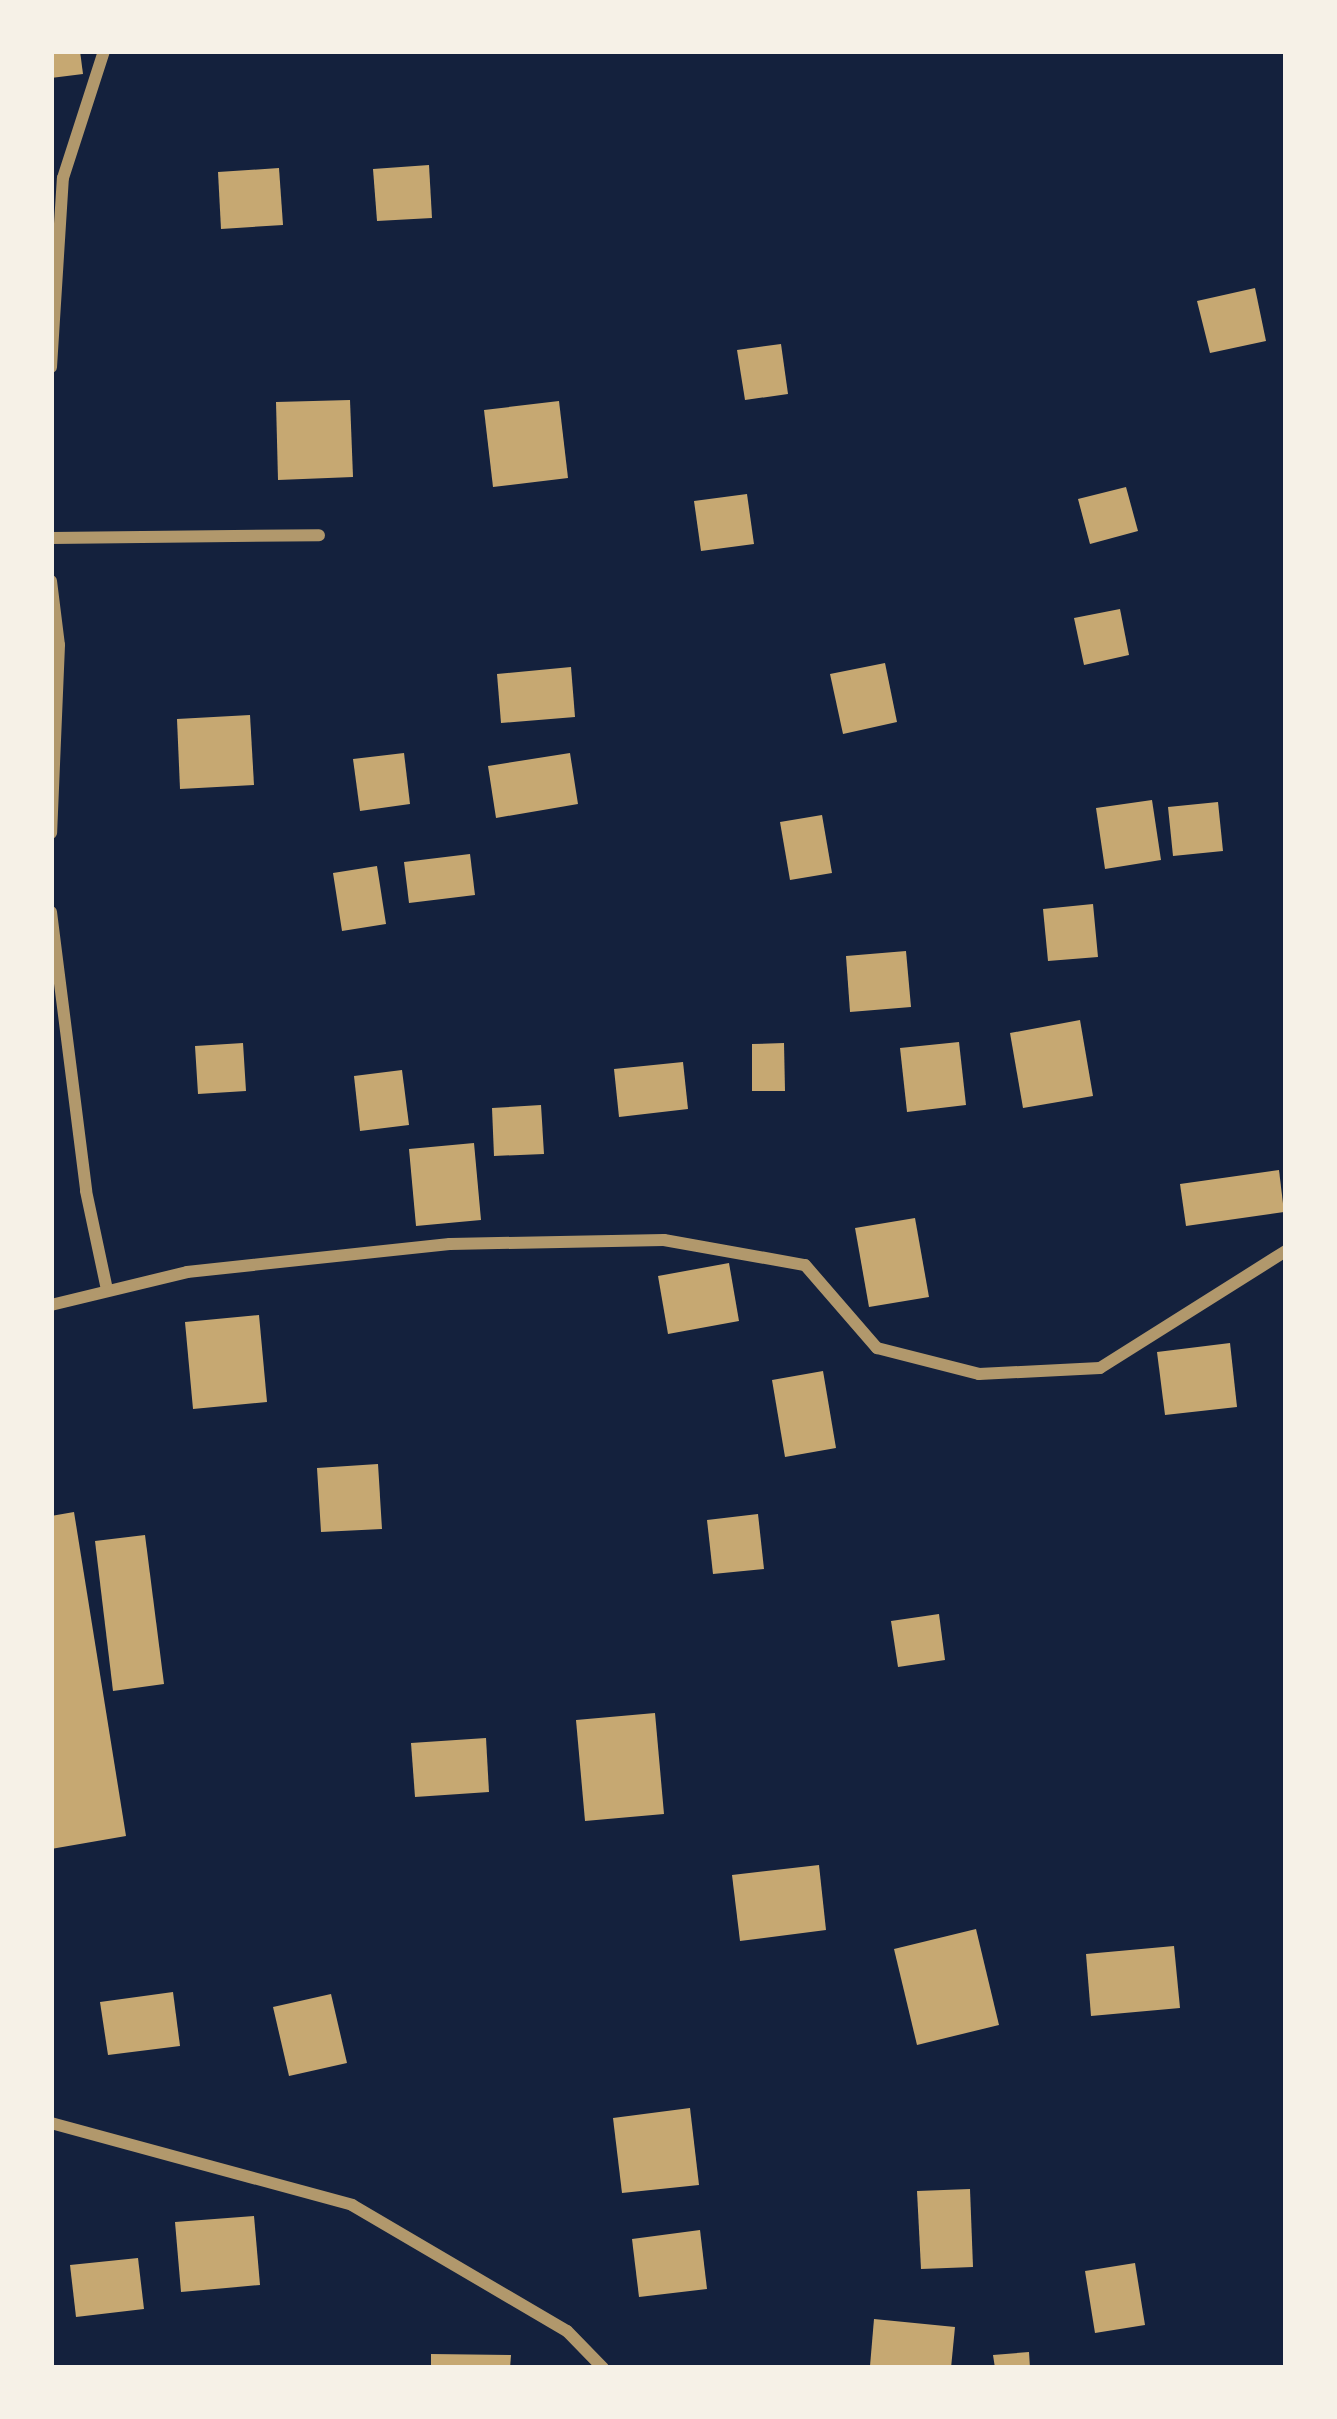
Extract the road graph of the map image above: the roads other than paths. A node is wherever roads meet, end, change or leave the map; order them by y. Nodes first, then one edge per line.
1 (104, 51) edge
2 (51, 368) edge
3 (319, 535) dead end
4 (51, 538) edge
5 (51, 581) edge
6 (51, 833) edge
7 (51, 913) edge
8 (1286, 1251) edge
9 (107, 1290) junction
10 (51, 1305) edge
11 (51, 2122) edge
12 (603, 2368) edge

1 - 2 street
3 - 4 street
5 - 6 street
7 - 9 street
8 - 9 street
9 - 10 street
11 - 12 street

